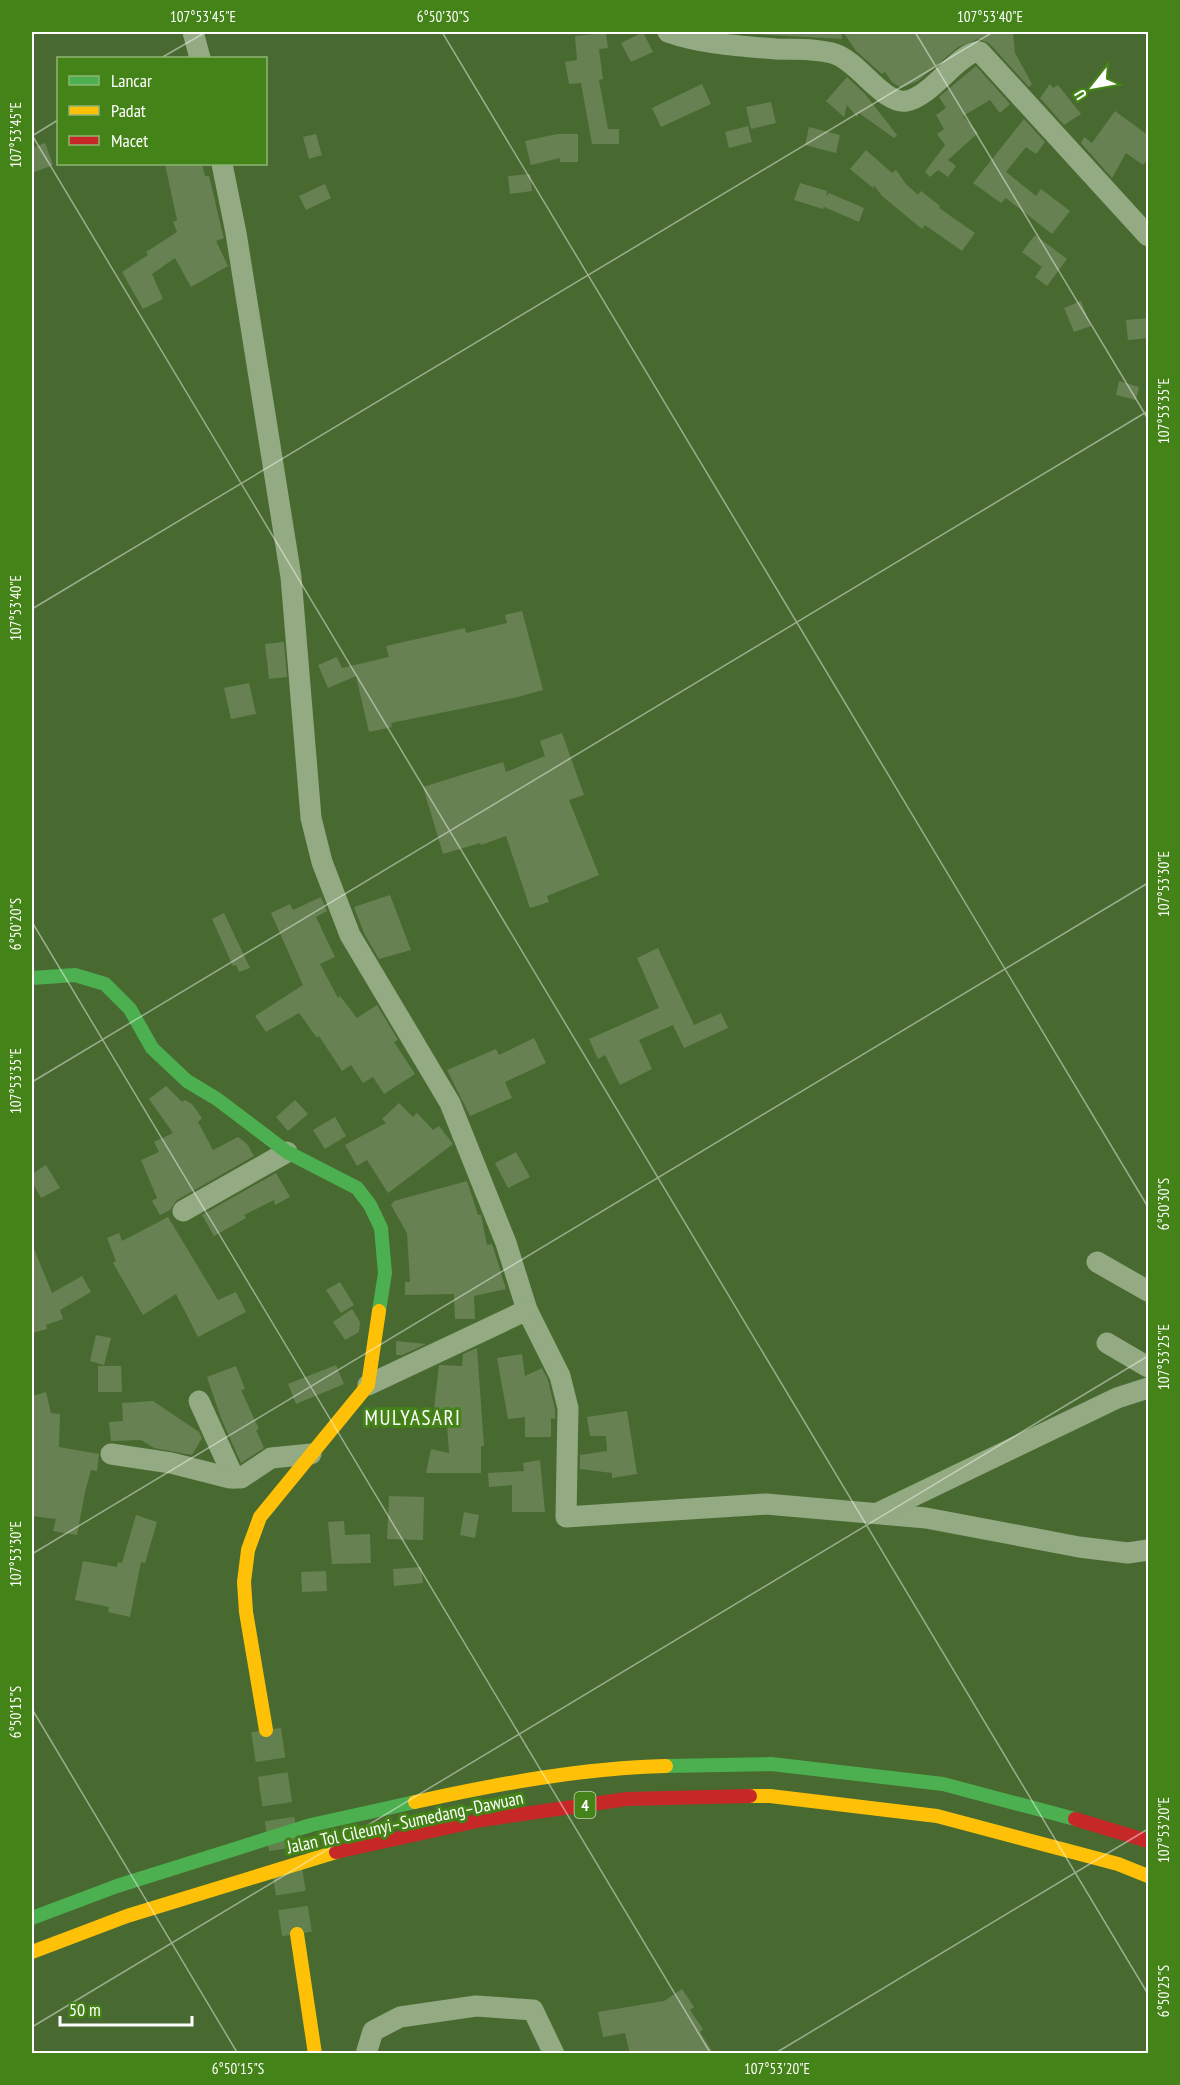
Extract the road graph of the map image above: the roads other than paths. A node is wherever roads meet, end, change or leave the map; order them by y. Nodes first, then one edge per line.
1 (194, 32) edge
2 (669, 32) edge
3 (200, 57) edge
4 (222, 165) edge
5 (1149, 236) edge
6 (32, 978) edge
7 (287, 1152) junction
8 (183, 1210) dead end
9 (1098, 1262) dead end
10 (1149, 1291) edge
11 (527, 1310) junction
12 (1107, 1343) dead end
13 (1149, 1367) edge
14 (368, 1385) junction
15 (1149, 1389) edge
16 (199, 1401) dead end
17 (111, 1454) dead end
18 (311, 1454) junction
19 (234, 1478) junction
20 (877, 1514) junction
21 (1149, 1550) edge
22 (266, 1730) tunnel mouth
23 (1149, 1841) edge
24 (1149, 1876) edge
25 (32, 1917) edge
26 (297, 1934) tunnel mouth
27 (32, 1952) edge
28 (315, 2054) edge
29 (366, 2054) edge
30 (554, 2054) edge

1 - 3 street
2 - 5 street
4 - 11 street
6 - 7 main road
7 - 8 street
7 - 14 main road
9 - 10 street
11 - 14 street
11 - 20 street
12 - 13 street
14 - 18 main road
15 - 20 street
16 - 19 street
17 - 19 street
18 - 19 street
18 - 22 main road
20 - 21 street
23 - 25 main road, Jalan Tol Cileunyi–Sumedang–Dawuan / 4
24 - 27 main road, Jalan Tol Cileunyi–Sumedang–Dawuan / 4
26 - 28 main road
29 - 30 street

